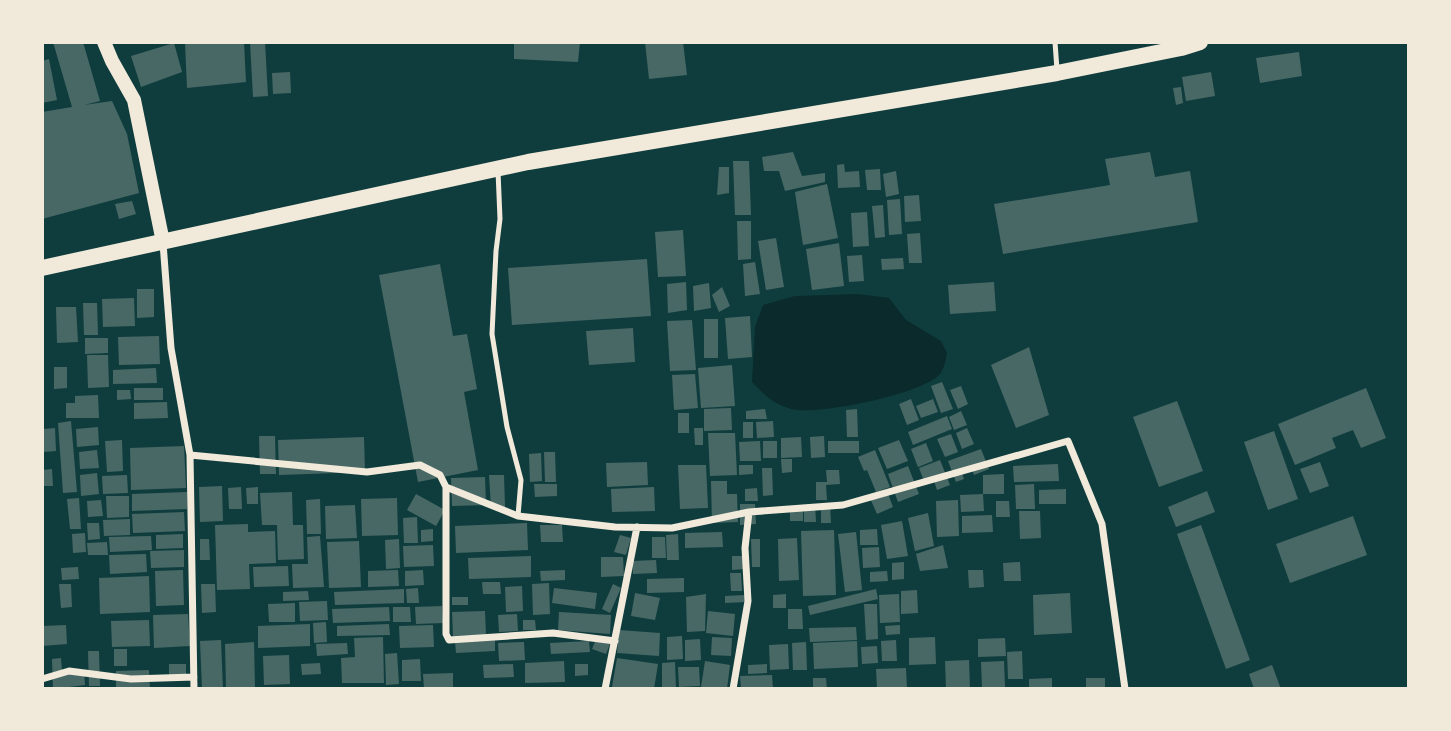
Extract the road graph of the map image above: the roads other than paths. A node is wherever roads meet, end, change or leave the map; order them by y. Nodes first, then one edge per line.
1 (104, 42) edge
2 (1055, 42) edge
3 (1200, 42) edge
4 (1058, 73) junction
5 (498, 168) junction
6 (163, 242) junction
7 (42, 268) edge
8 (190, 455) junction
9 (446, 488) junction
10 (749, 512) junction
11 (518, 516) junction
12 (637, 527) junction
13 (615, 641) junction
14 (194, 677) junction
15 (42, 678) edge
16 (194, 689) edge
17 (605, 689) edge
18 (733, 689) edge
19 (1125, 689) edge

1 - 6 main road
2 - 4 lane
3 - 4 highway
4 - 5 highway
5 - 6 highway
5 - 11 lane
6 - 7 highway
6 - 8 street
8 - 9 street
8 - 14 street
9 - 11 street
9 - 13 street
10 - 12 street
10 - 18 street
10 - 19 street
11 - 12 street
12 - 13 street
13 - 17 street
14 - 15 street
14 - 16 street

